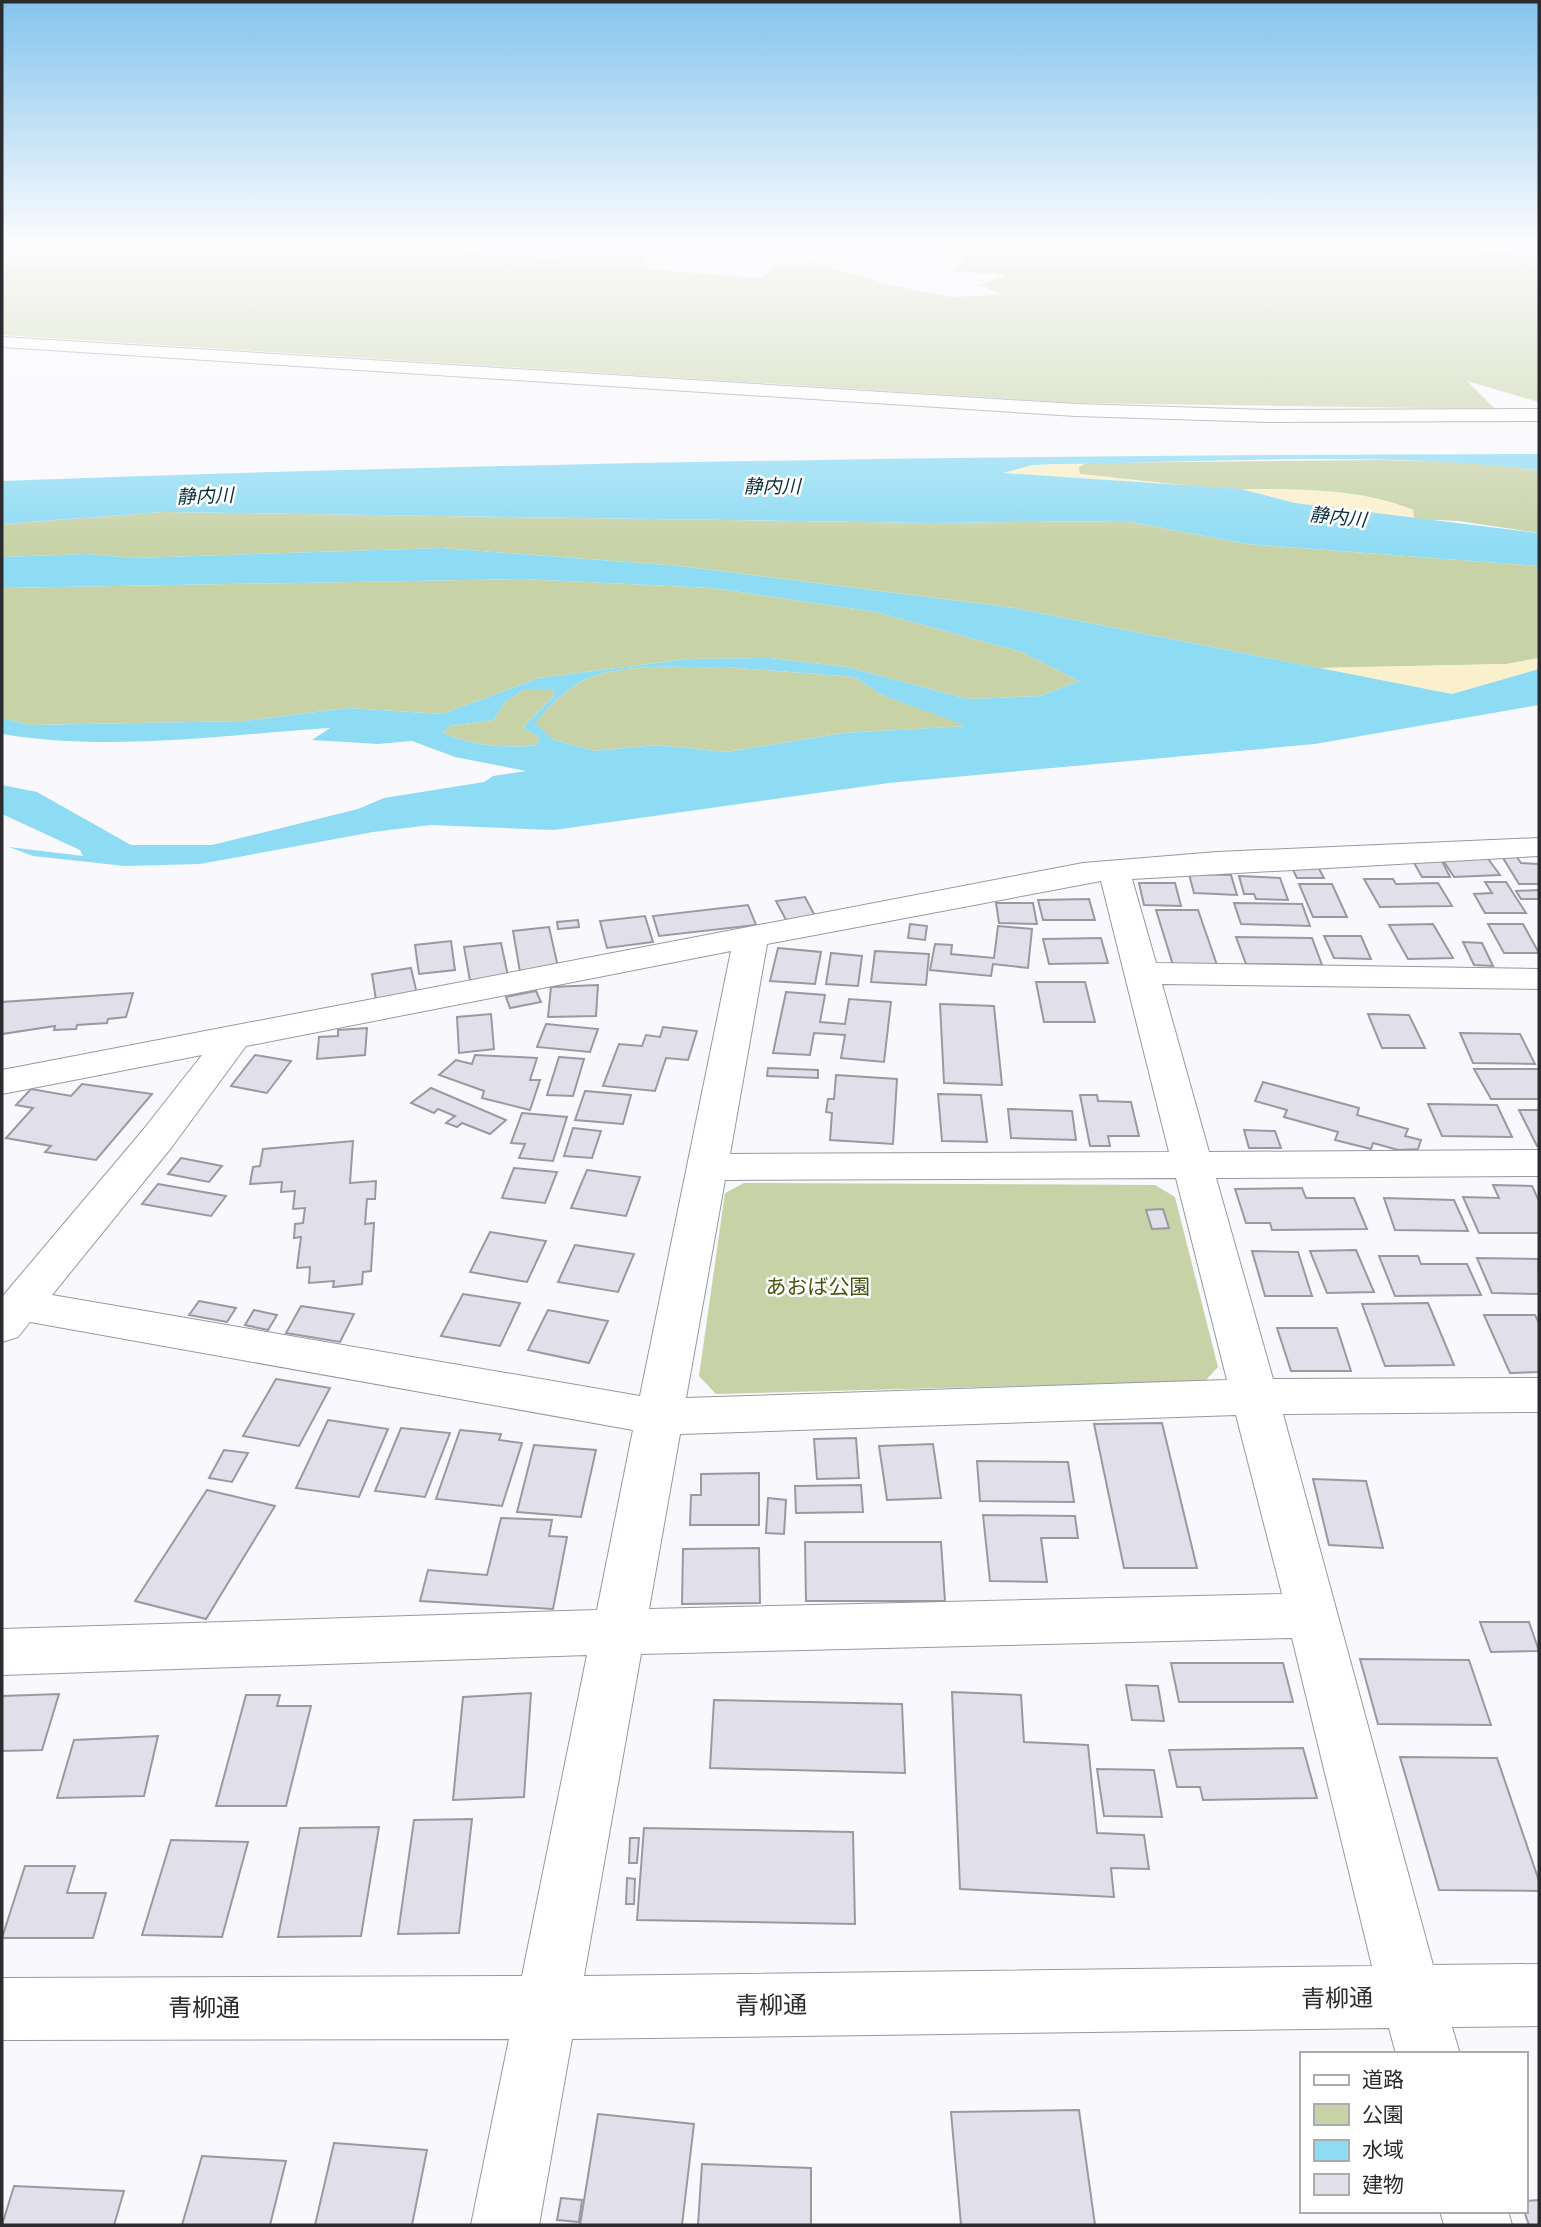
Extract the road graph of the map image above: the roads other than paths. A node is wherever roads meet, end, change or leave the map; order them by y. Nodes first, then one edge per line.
1 (48, 345) edge
2 (1539, 415) edge
3 (1539, 847) edge
4 (1114, 870) junction
5 (751, 938) junction
6 (1140, 973) junction
7 (1539, 979) edge
8 (235, 1036) junction
9 (2, 1082) edge
10 (1192, 1163) junction
11 (1539, 1163) edge
12 (706, 1167) junction
13 (11, 1315) edge
14 (1539, 1395) edge
15 (1255, 1397) junction
16 (658, 1417) junction
17 (1313, 1615) junction
18 (618, 1633) junction
19 (2, 1652) edge
20 (1539, 1995) edge
21 (2, 2008) edge
22 (545, 2008) junction
23 (1420, 2026) edge
24 (505, 2225) edge

1 - 2 street
3 - 4 street
4 - 5 street
4 - 6 street
5 - 8 street
5 - 12 street
6 - 7 street
6 - 10 street
8 - 9 street
8 - 13 street
10 - 11 street
10 - 12 street
10 - 15 street
12 - 16 street
13 - 16 street
14 - 15 street
15 - 16 street
15 - 17 street
16 - 18 street
17 - 18 street
17 - 23 street
18 - 19 street
18 - 22 street
20 - 23 street, 青柳通
21 - 22 street, 青柳通
22 - 23 street, 青柳通
22 - 24 street

